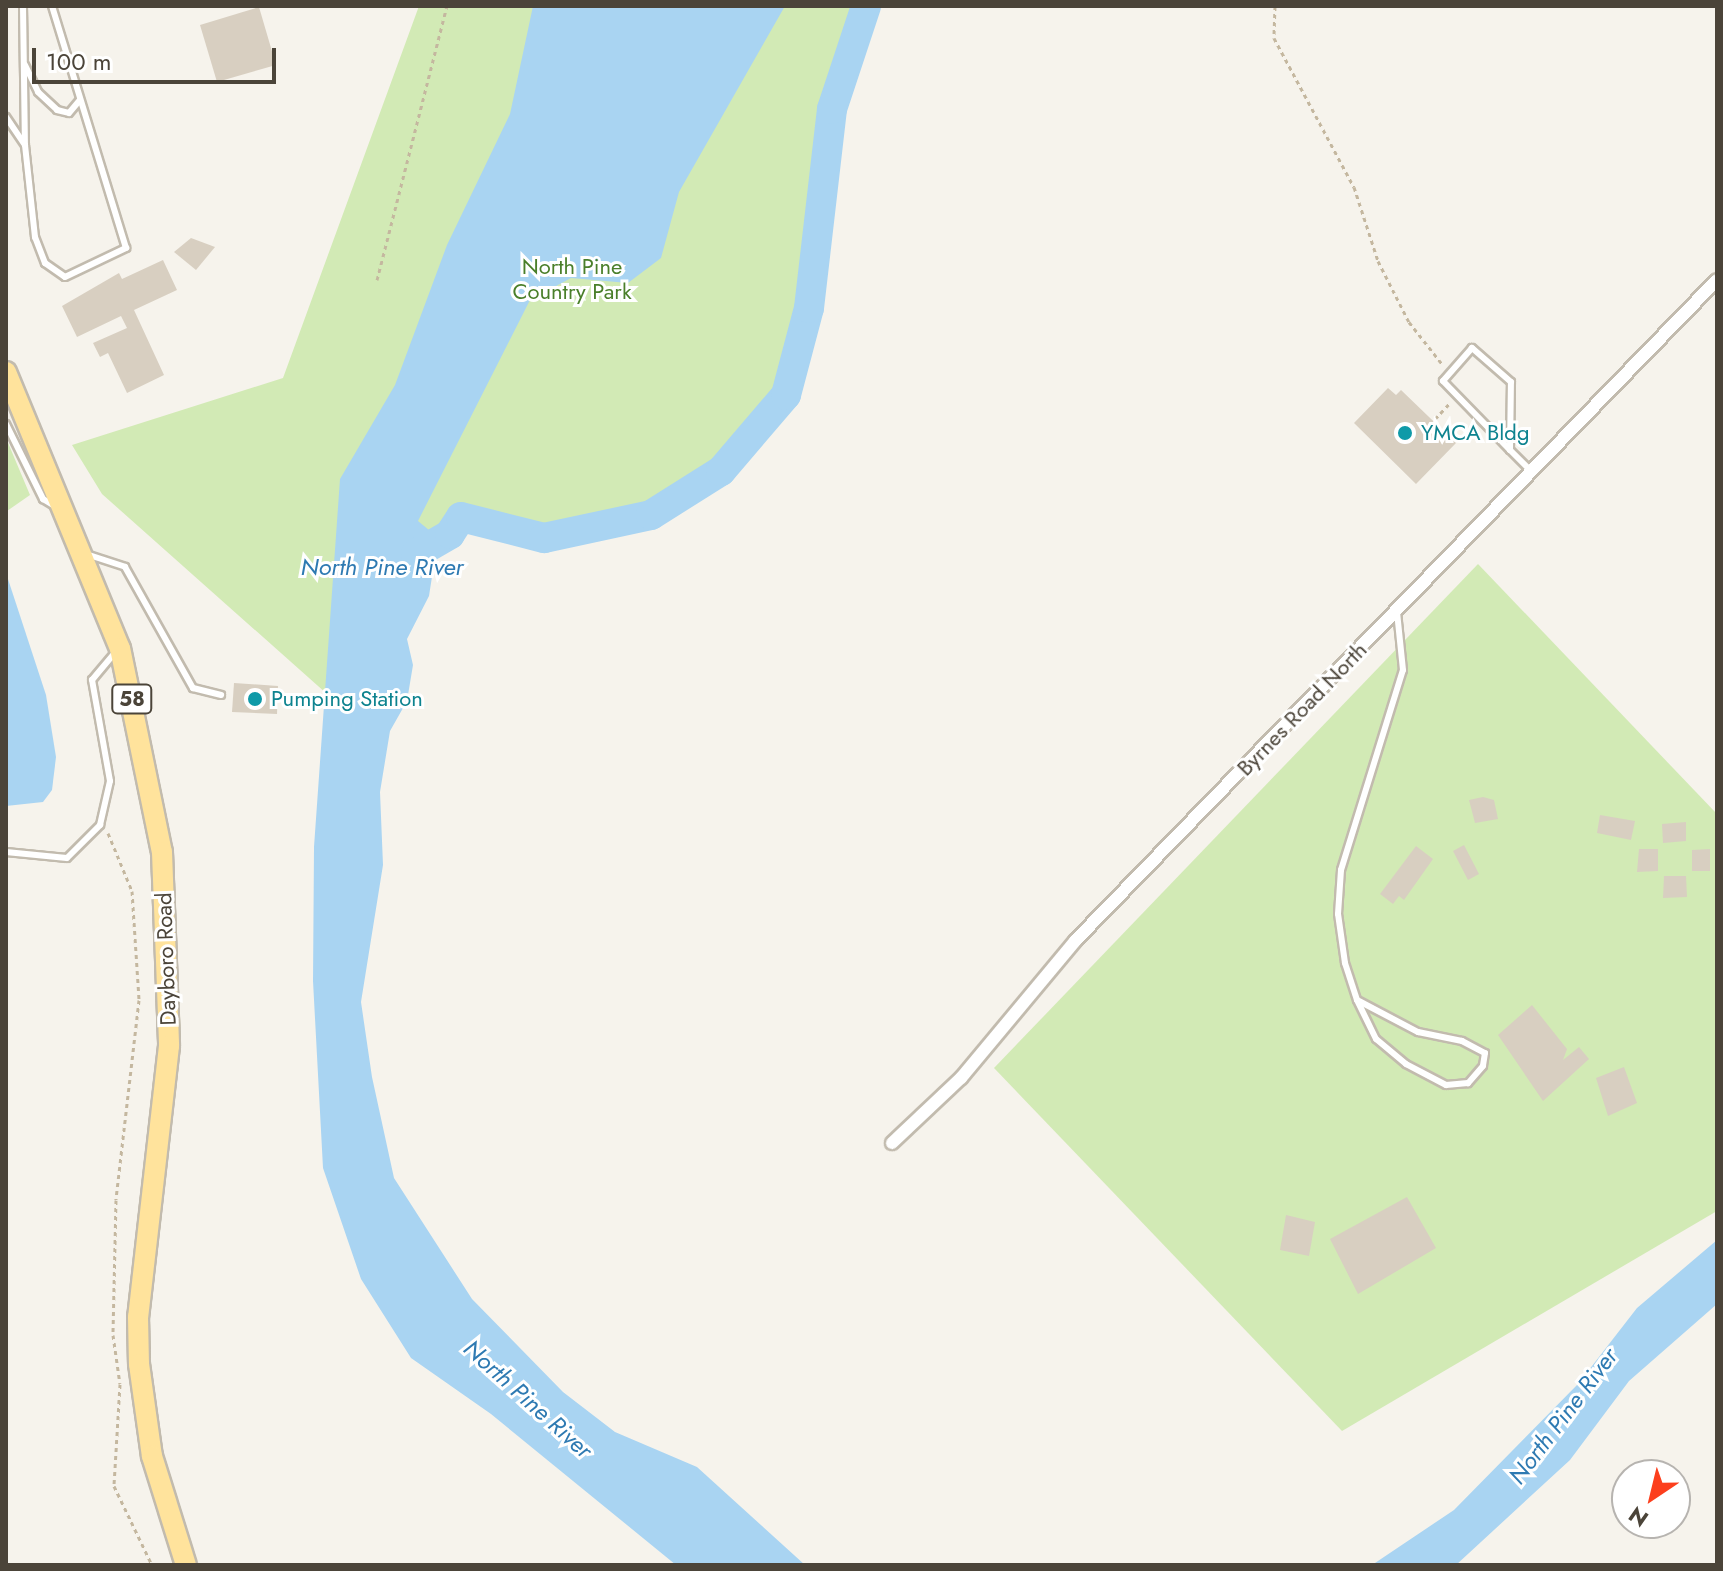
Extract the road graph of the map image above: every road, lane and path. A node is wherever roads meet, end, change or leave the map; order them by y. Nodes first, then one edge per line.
1 (23, 6) edge
2 (52, 6) edge
3 (447, 6) edge
4 (1275, 6) edge
5 (24, 62) junction
6 (80, 97) junction
7 (6, 117) edge
8 (25, 145) junction
9 (377, 280) dead end
10 (1717, 280) edge
11 (6, 372) edge
12 (1449, 373) junction
13 (1458, 395) junction
14 (1435, 419) dead end
15 (6, 424) edge
16 (1510, 450) junction
17 (1532, 472) junction
18 (67, 512) junction
19 (85, 554) junction
20 (1397, 612) junction
21 (120, 648) junction
22 (221, 695) dead end
23 (100, 825) junction
24 (6, 852) edge
25 (1357, 1000) junction
26 (892, 1143) dead end
27 (152, 1565) edge
28 (186, 1565) edge

1 - 5 lane
2 - 6 lane
3 - 9 path
4 - 12 path
5 - 6 lane
5 - 8 lane
6 - 8 lane
7 - 8 lane
10 - 17 street, Byrnes Road North
11 - 18 main road, Dayboro Road / 58
12 - 13 lane
12 - 16 lane
13 - 14 path
13 - 16 lane
15 - 18 lane
16 - 17 lane
17 - 20 street, Byrnes Road North
18 - 19 main road, Dayboro Road / 58
19 - 21 main road, Dayboro Road / 58
19 - 22 lane
20 - 25 lane
20 - 26 street, Byrnes Road North
21 - 23 lane
21 - 28 main road, Dayboro Road / 58
23 - 24 lane
23 - 27 path
25 - 25 lane

